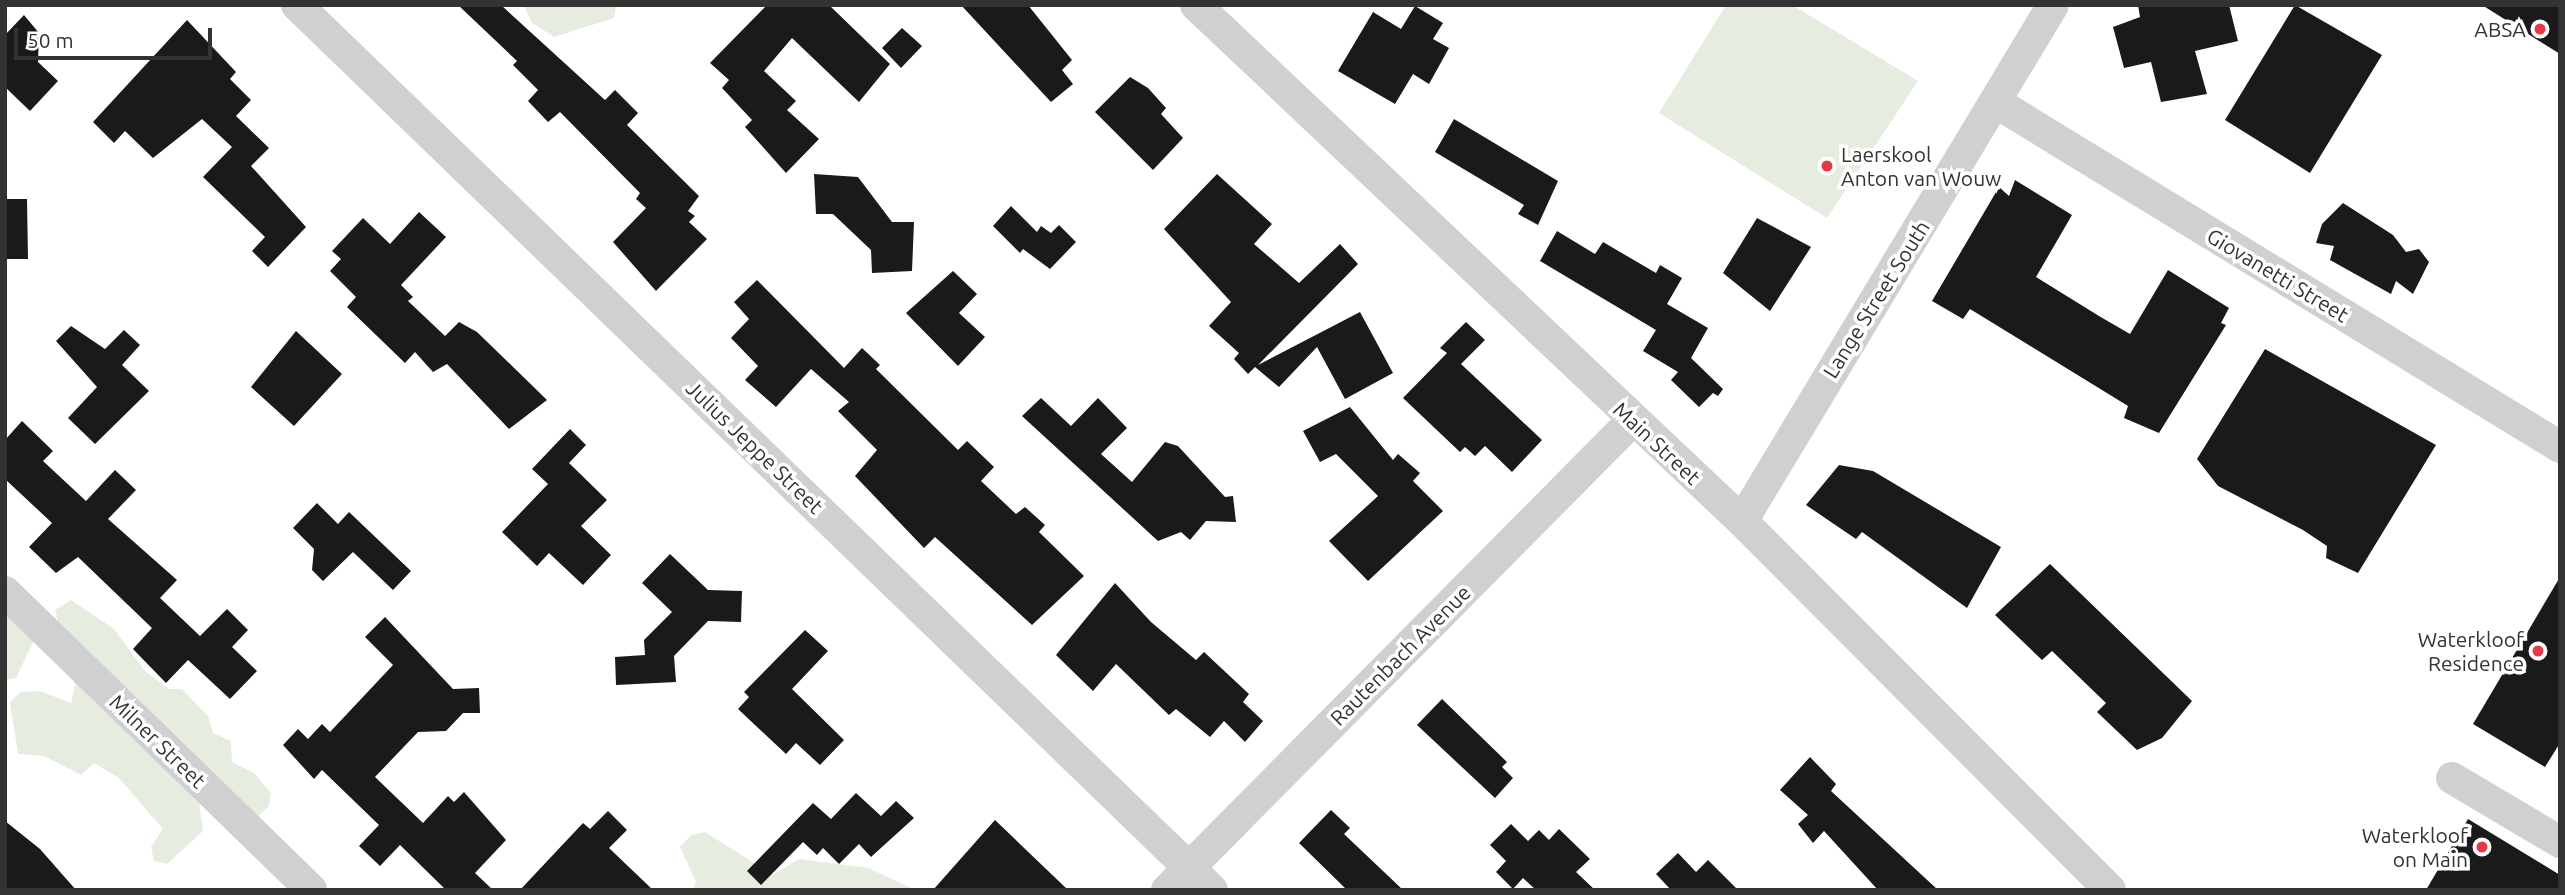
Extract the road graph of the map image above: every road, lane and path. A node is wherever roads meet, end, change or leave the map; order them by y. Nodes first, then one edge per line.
1 (298, 5) edge
2 (1196, 5) edge
3 (2053, 5) edge
4 (1997, 103) junction
5 (1632, 421) junction
6 (2560, 447) edge
7 (1742, 521) junction
8 (5, 592) edge
9 (2452, 778) dead end
10 (2560, 842) edge
11 (1189, 867) junction
12 (311, 890) edge
13 (1167, 890) edge
14 (1212, 890) edge
15 (2110, 890) edge

1 - 11 street, Julius Jeppe Street
2 - 5 street, Main Street
3 - 4 street, Lange Street South
4 - 6 street, Giovanetti Street
4 - 7 street, Lange Street South
5 - 7 street, Main Street
5 - 11 street, Rautenbach Avenue
7 - 15 street, Main Street
8 - 12 street, Milner Street
9 - 10 street
11 - 13 street, Rautenbach Avenue
11 - 14 street, Julius Jeppe Street

